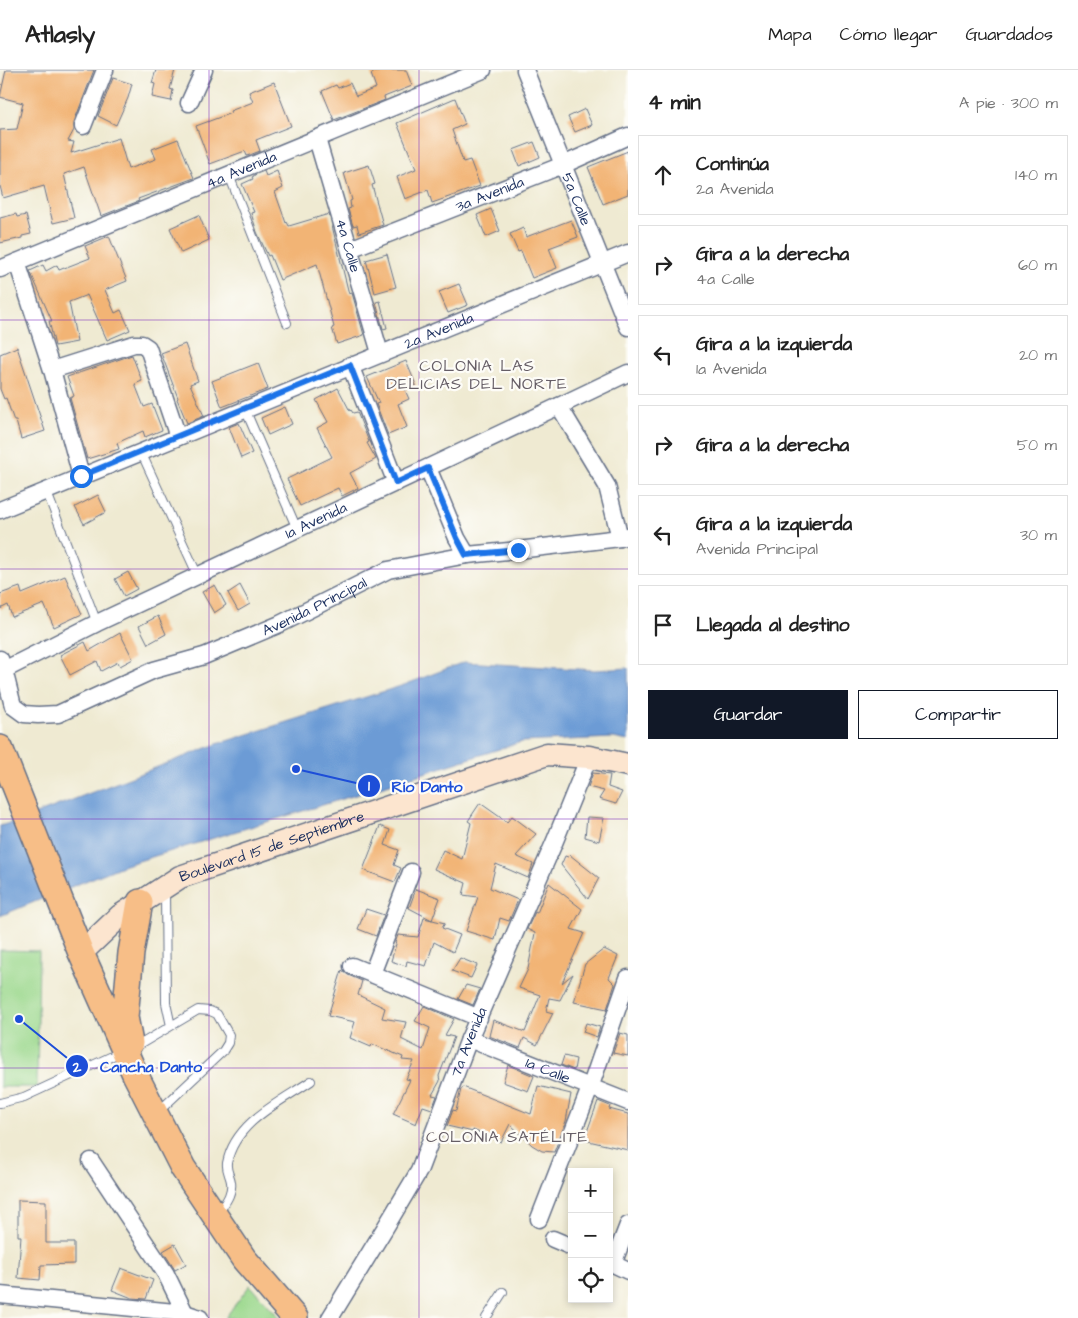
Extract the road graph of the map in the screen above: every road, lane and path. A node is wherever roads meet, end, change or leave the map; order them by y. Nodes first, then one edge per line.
1 (105, 70) edge
2 (204, 70) edge
3 (483, 70) edge
4 (525, 70) edge
5 (189, 104) dead end
6 (83, 126) dead end
7 (628, 136) edge
8 (317, 139) junction
9 (563, 165) junction
10 (229, 175) junction
11 (350, 249) junction
12 (628, 253) edge
13 (17, 262) junction
14 (602, 263) junction
15 (0, 269) edge
16 (287, 323) dead end
17 (628, 327) edge
18 (380, 353) junction
19 (350, 365) junction
20 (52, 370) junction
21 (628, 373) edge
22 (559, 406) junction
23 (245, 409) junction
24 (178, 436) junction
25 (140, 452) junction
26 (428, 468) junction
27 (81, 476) junction
28 (396, 483) junction
29 (46, 490) junction
30 (0, 510) edge
31 (297, 529) junction
32 (624, 537) edge
33 (466, 555) junction
34 (198, 576) junction
35 (96, 623) junction
36 (2, 664) edge
37 (0, 748) edge
38 (589, 757) junction
39 (628, 766) edge
40 (411, 872) dead end
41 (165, 886) junction
42 (140, 902) junction
43 (77, 943) junction
44 (352, 966) dead end
45 (372, 974) junction
46 (628, 978) edge
47 (479, 1018) junction
48 (171, 1026) junction
49 (469, 1039) junction
50 (131, 1058) junction
51 (311, 1081) dead end
52 (590, 1088) junction
53 (628, 1102) edge
54 (0, 1103) edge
55 (156, 1114) junction
56 (91, 1161) dead end
57 (216, 1218) junction
58 (539, 1219) dead end
59 (628, 1225) edge
60 (554, 1239) dead end
61 (568, 1245) edge
62 (617, 1266) edge
63 (503, 1292) dead end
64 (0, 1295) edge
65 (193, 1316) edge
66 (294, 1318) edge
67 (330, 1318) edge
68 (486, 1318) edge

1 - 6 street
2 - 5 street
3 - 8 street, 4a Avenida
4 - 9 street, 5a Calle
7 - 9 street, 3a Avenida
8 - 10 street, 4a Avenida
8 - 11 street, 4a Calle
9 - 11 street, 3a Avenida
9 - 14 street, 5a Calle
10 - 13 street, 4a Avenida
10 - 16 lane
11 - 18 street, 4a Calle
12 - 14 street, 2a Avenida
13 - 15 street, 4a Avenida
13 - 20 street
14 - 17 street, 5a Calle
14 - 18 street, 2a Avenida
18 - 19 street, 2a Avenida
19 - 23 street, 2a Avenida
19 - 28 street
20 - 24 street
20 - 27 street
21 - 22 street, 1a Avenida
22 - 26 street, 1a Avenida
22 - 32 street
23 - 24 street, 2a Avenida
23 - 31 lane
24 - 25 street, 2a Avenida
25 - 27 street, 2a Avenida
25 - 34 lane
26 - 28 street, 1a Avenida
26 - 33 street
27 - 29 street, 2a Avenida
28 - 31 street, 1a Avenida
29 - 30 street, 2a Avenida
29 - 35 lane
31 - 34 street, 1a Avenida
32 - 33 street, Avenida Principal
33 - 36 street, Avenida Principal
34 - 35 street, 1a Avenida
35 - 36 street, 1a Avenida
37 - 43 main road
38 - 39 street, Boulevard 15 de Septiembre
38 - 41 street, Boulevard 15 de Septiembre
38 - 47 street, 7a Avenida
40 - 45 street
41 - 42 street, Boulevard 15 de Septiembre
41 - 48 lane
42 - 43 street, Boulevard 15 de Septiembre
42 - 50 main road
43 - 50 main road
44 - 45 street
45 - 47 street
46 - 52 street
47 - 49 street, 7a Avenida
48 - 50 lane
48 - 55 lane
49 - 52 street, 1a Calle
49 - 67 street, 7a Avenida
50 - 54 lane
50 - 55 main road
51 - 57 lane
52 - 53 street, 1a Calle
52 - 58 street
55 - 57 main road
56 - 65 street
57 - 66 main road
59 - 62 street
60 - 61 street
63 - 68 lane
64 - 65 street

